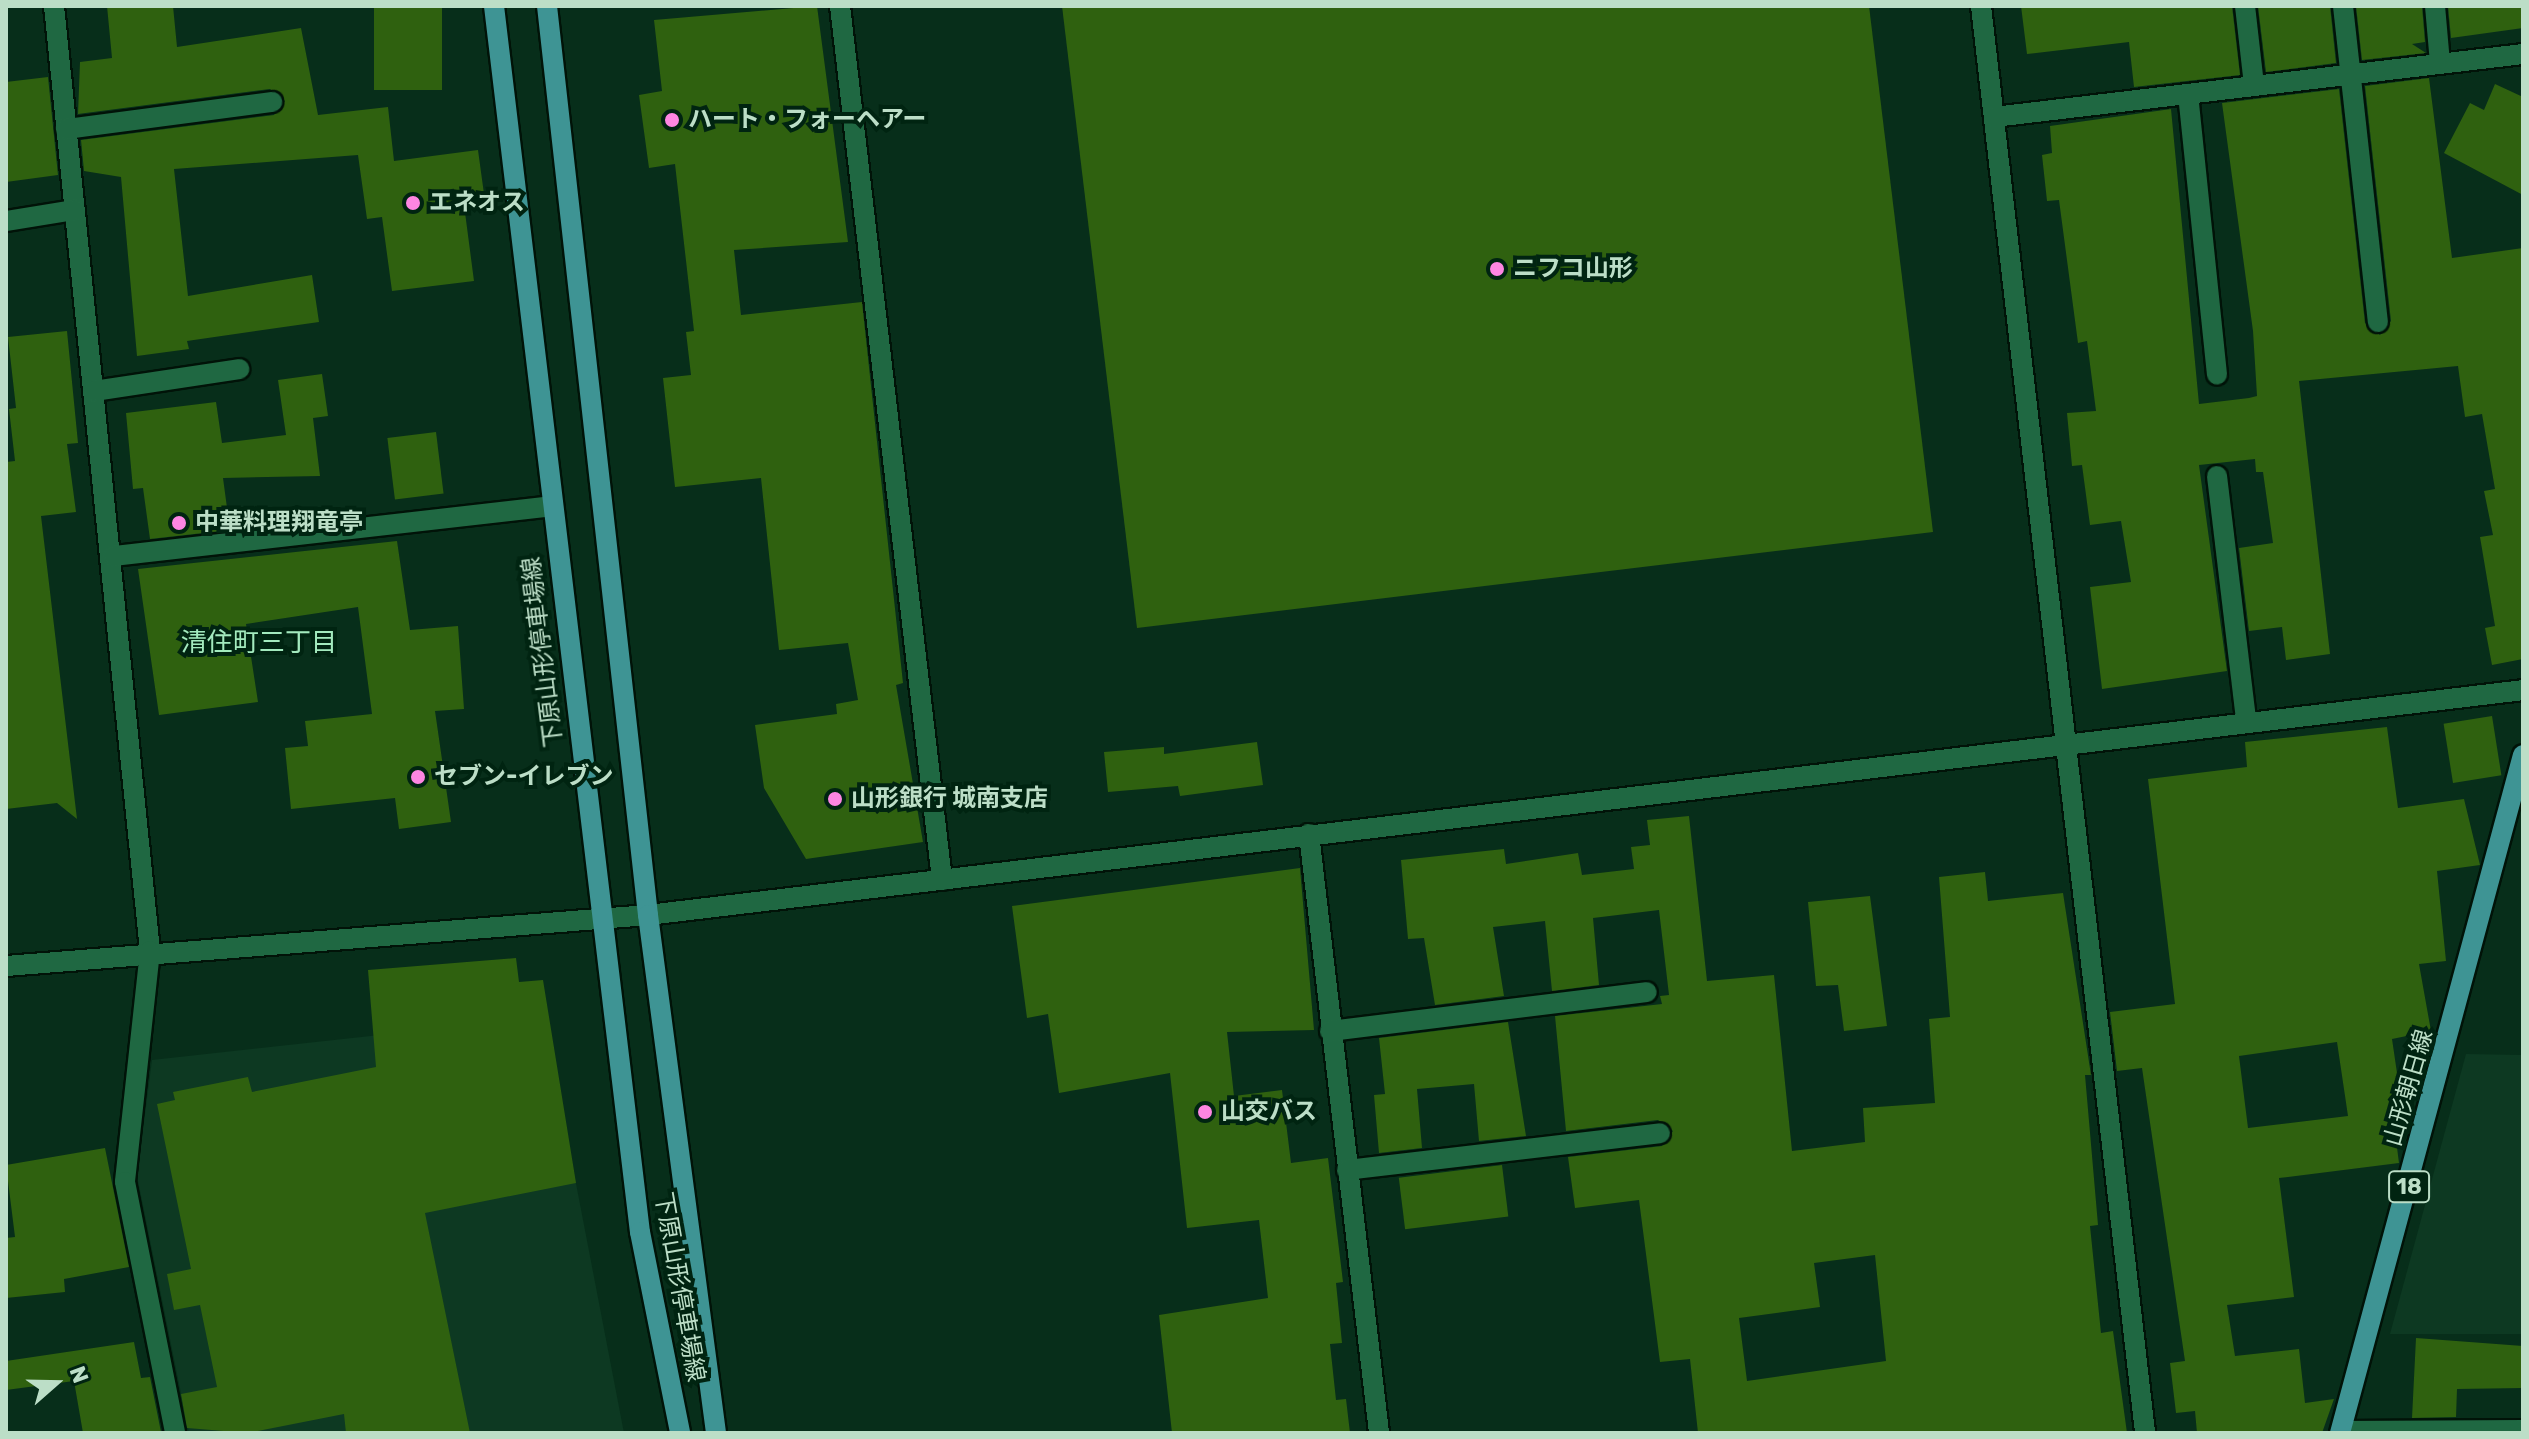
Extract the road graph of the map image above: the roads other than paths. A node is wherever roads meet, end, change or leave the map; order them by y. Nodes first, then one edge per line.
1 (54, 6) edge
2 (494, 6) edge
3 (547, 6) edge
4 (840, 6) edge
5 (1981, 6) edge
6 (2245, 6) edge
7 (2343, 6) edge
8 (2435, 6) edge
9 (2523, 54) edge
10 (2440, 63) junction
11 (2351, 74) junction
12 (2254, 85) junction
13 (2188, 94) junction
14 (272, 102) dead end
15 (1994, 117) junction
16 (66, 129) junction
17 (74, 210) junction
18 (6, 221) edge
19 (2378, 322) dead end
20 (239, 369) dead end
21 (2217, 375) dead end
22 (94, 391) junction
23 (2217, 476) dead end
24 (552, 506) junction
25 (114, 556) junction
26 (2523, 690) edge
27 (2246, 719) junction
28 (2062, 744) junction
29 (2523, 755) edge
30 (1309, 834) junction
31 (942, 880) junction
32 (648, 915) junction
33 (599, 918) junction
34 (150, 951) junction
35 (6, 966) edge
36 (1647, 992) dead end
37 (1330, 1031) junction
38 (1660, 1133) dead end
39 (1347, 1170) junction
40 (2518, 1431) edge
41 (2340, 1432) edge
42 (175, 1433) edge
43 (680, 1433) edge
44 (716, 1433) edge
45 (1379, 1433) edge
46 (2145, 1433) edge

1 - 16 street
2 - 24 main road, 下原山形停車場線
3 - 32 main road, 下原山形停車場線
4 - 31 street
5 - 15 street
6 - 12 street
7 - 11 street
8 - 10 street
9 - 10 street
10 - 11 street
11 - 12 street
11 - 19 street
12 - 13 street
13 - 15 street
13 - 21 street
14 - 16 street
15 - 28 street
16 - 17 street
17 - 18 street
17 - 22 street
20 - 22 street
22 - 25 street
23 - 27 street
24 - 25 street
24 - 33 main road, 下原山形停車場線
25 - 34 street
26 - 27 street
27 - 28 street
28 - 30 street
28 - 46 street
29 - 41 main road, 山形朝日線 / 18
30 - 31 street
30 - 37 street
31 - 32 street
32 - 33 street
32 - 44 main road, 下原山形停車場線
33 - 34 street
33 - 43 main road, 下原山形停車場線
34 - 35 street
34 - 42 street
36 - 37 street
37 - 39 street
38 - 39 street
39 - 45 street
40 - 41 street

